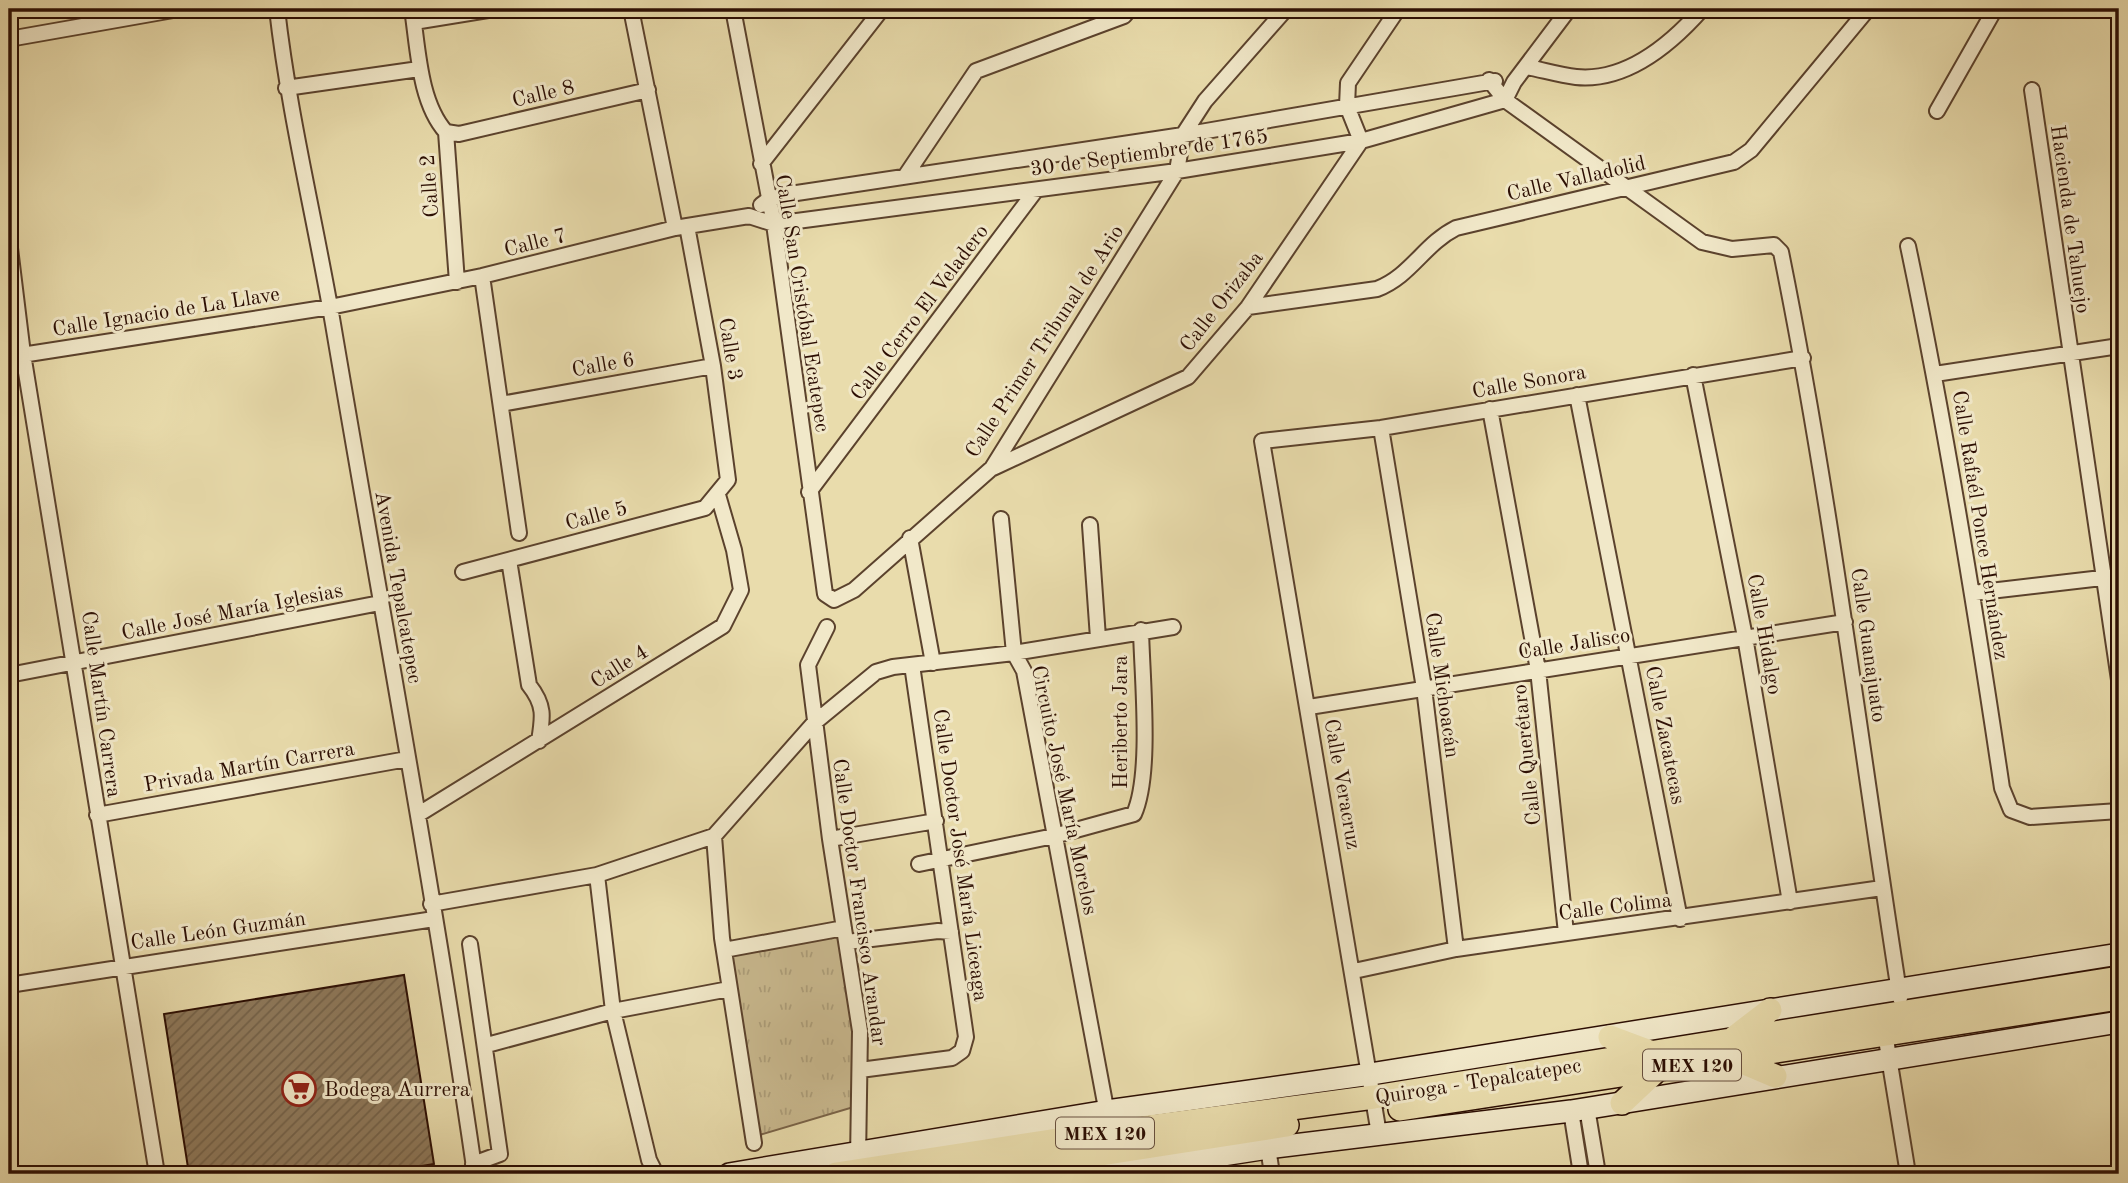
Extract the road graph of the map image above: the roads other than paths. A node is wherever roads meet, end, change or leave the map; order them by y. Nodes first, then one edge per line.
1 (179, 9) edge
2 (277, 9) edge
3 (494, 9) edge
4 (631, 9) edge
5 (733, 9) edge
6 (883, 9) edge
7 (1130, 9) edge
8 (1286, 9) edge
9 (1398, 9) edge
10 (1569, 9) edge
11 (1702, 9) edge
12 (1868, 9) edge
13 (1995, 9) edge
14 (127, 13) edge
15 (413, 15) edge
16 (9, 39) edge
17 (1527, 67) junction
18 (419, 69) junction
19 (1489, 80) junction
20 (1514, 82) junction
21 (286, 88) junction
22 (649, 90) junction
23 (2032, 90) dead end
24 (1504, 100) junction
25 (1347, 106) junction
26 (1937, 111) dead end
27 (446, 132) junction
28 (1183, 135) junction
29 (1361, 141) junction
30 (761, 164) junction
31 (1177, 171) junction
32 (906, 175) junction
33 (1626, 188) junction
34 (1036, 190) junction
35 (769, 199) junction
36 (749, 216) junction
37 (774, 224) junction
38 (681, 227) junction
39 (9, 240) edge
40 (1908, 246) dead end
41 (482, 276) junction
42 (457, 282) junction
43 (330, 307) junction
44 (1248, 307) junction
45 (2119, 346) edge
46 (2069, 354) junction
47 (16, 356) edge
48 (1803, 358) junction
49 (713, 366) junction
50 (1935, 374) junction
51 (1693, 375) junction
52 (1577, 395) junction
53 (501, 404) junction
54 (1490, 410) junction
55 (1381, 428) junction
56 (1262, 441) joint
57 (992, 468) junction
58 (728, 480) joint
59 (809, 492) junction
60 (718, 495) junction
61 (1001, 519) dead end
62 (1090, 526) dead end
63 (519, 533) dead end
64 (910, 538) junction
65 (509, 560) junction
66 (463, 572) dead end
67 (2112, 576) edge
68 (1973, 593) junction
69 (834, 600) joint
70 (380, 603) junction
71 (1845, 622) junction
72 (827, 626) dead end
73 (1173, 626) dead end
74 (1141, 630) junction
75 (1745, 637) junction
76 (1098, 638) junction
77 (1014, 653) junction
78 (1629, 656) junction
79 (933, 663) junction
80 (76, 664) junction
81 (912, 665) junction
82 (1538, 670) junction
83 (9, 675) edge
84 (2119, 680) edge
85 (1424, 688) junction
86 (1309, 707) junction
87 (814, 723) junction
88 (539, 741) junction
89 (407, 760) junction
90 (2119, 811) edge
91 (97, 814) junction
92 (419, 814) junction
93 (936, 821) junction
94 (714, 836) junction
95 (1054, 836) junction
96 (830, 839) junction
97 (942, 859) junction
98 (919, 864) dead end
99 (597, 875) junction
100 (1882, 888) junction
101 (1790, 902) junction
102 (431, 904) junction
103 (434, 919) junction
104 (1680, 919) junction
105 (951, 932) junction
106 (1566, 933) junction
107 (845, 935) junction
108 (470, 944) dead end
109 (723, 944) junction
110 (1456, 949) junction
111 (2119, 954) edge
112 (125, 965) junction
113 (1354, 971) junction
114 (2119, 978) edge
115 (9, 985) edge
116 (729, 989) junction
117 (2119, 998) edge
118 (1770, 1010) junction
119 (613, 1012) junction
120 (1892, 1013) junction
121 (2119, 1022) edge
122 (1610, 1037) junction
123 (487, 1045) junction
124 (1730, 1050) junction
125 (1899, 1056) junction
126 (1655, 1062) junction
127 (860, 1070) junction
128 (1371, 1074) junction
129 (1776, 1076) junction
130 (1622, 1102) junction
131 (1579, 1110) junction
132 (1377, 1115) junction
133 (1263, 1120) junction
134 (1109, 1122) junction
135 (754, 1143) dead end
136 (952, 1156) edge
137 (850, 1166) edge
138 (646, 1167) edge
139 (474, 1169) edge
140 (157, 1174) edge
141 (656, 1174) edge
142 (729, 1174) edge
143 (972, 1174) edge
144 (1100, 1174) edge
145 (1272, 1174) edge
146 (1581, 1174) edge
147 (1598, 1174) edge
148 (1908, 1174) edge

1 - 14 street
2 - 21 street, Avenida Tepalcatepec
3 - 15 street
4 - 22 street, Calle 3
5 - 30 street, Calle San Cristóbal Ecatepec
6 - 30 street
7 - 32 street
8 - 28 street
9 - 25 street
10 - 17 street
11 - 17 street
12 - 33 street, Calle Valladolid
13 - 26 street
14 - 16 street
15 - 18 street, Calle 2
17 - 20 street
18 - 21 street
18 - 27 street, Calle 2
19 - 20 street, 30 de Septiembre de 1765
19 - 24 street
19 - 25 street, 30 de Septiembre de 1765
20 - 24 street
21 - 43 street, Avenida Tepalcatepec
22 - 27 street, Calle 8
22 - 38 street, Calle 3
23 - 46 street, Hacienda de Tahuejo
24 - 29 street, 30 de Septiembre de 1765
24 - 33 street
25 - 28 street, 30 de Septiembre de 1765
25 - 29 street
27 - 42 street, Calle 2
28 - 31 street
28 - 32 street, 30 de Septiembre de 1765
29 - 31 street, 30 de Septiembre de 1765
29 - 44 street, Calle Orizaba
30 - 35 street, Calle San Cristóbal Ecatepec
31 - 34 street, 30 de Septiembre de 1765
31 - 57 street, Calle Primer Tribunal de Ario
32 - 35 street, 30 de Septiembre de 1765
33 - 44 street, Calle Valladolid
33 - 48 street, Calle Guanajuato
34 - 37 street, 30 de Septiembre de 1765
34 - 59 street, Calle Cerro El Veladero
35 - 36 street
35 - 37 street, Calle San Cristóbal Ecatepec
36 - 37 street, Calle 7
36 - 38 street, Calle 7
37 - 59 street, Calle San Cristóbal Ecatepec
38 - 41 street, Calle 7
38 - 49 street, Calle 3
39 - 47 street, Calle Martín Carrera
40 - 50 street, Calle Rafaél Ponce Hernández
41 - 42 street, Calle 7
41 - 53 street
42 - 43 street, Calle 7
43 - 47 street, Calle Ignacio de La Llave
43 - 70 street, Avenida Tepalcatepec
44 - 57 street, Calle Orizaba
45 - 46 street
46 - 50 street
46 - 67 street, Hacienda de Tahuejo
47 - 80 street, Calle Martín Carrera
48 - 51 street, Calle Sonora
48 - 71 street, Calle Guanajuato
49 - 53 street, Calle 6
49 - 58 street, Calle 3
50 - 68 street, Calle Rafaél Ponce Hernández
51 - 52 street, Calle Sonora
51 - 75 street, Calle Hidalgo
52 - 54 street, Calle Sonora
52 - 78 street, Calle Zacatecas
53 - 63 street
54 - 55 street, Calle Sonora
54 - 82 street, Calle Querétaro
55 - 56 street, Calle Sonora
55 - 85 street, Calle Michoacán
56 - 86 street, Calle Veracruz
57 - 64 street, Calle Primer Tribunal de Ario
58 - 60 street, Calle 5
59 - 69 street, Calle San Cristóbal Ecatepec
60 - 65 street, Calle 5
60 - 88 street, Calle 4
61 - 77 street
62 - 76 street
64 - 69 street, Calle Primer Tribunal de Ario
64 - 79 street
65 - 66 street, Calle 5
65 - 88 street
67 - 68 street
67 - 84 street, Hacienda de Tahuejo
68 - 90 street, Calle Rafaél Ponce Hernández
70 - 80 street, Calle José María Iglesias
70 - 89 street, Avenida Tepalcatepec
71 - 75 street, Calle Jalisco
71 - 100 street, Calle Guanajuato
72 - 87 street, Calle Doctor Francisco Arandar
73 - 74 street
74 - 76 street
74 - 95 street, Heriberto Jara
75 - 78 street, Calle Jalisco
75 - 101 street, Calle Hidalgo
76 - 77 street
77 - 79 street, Circuito José María Morelos
77 - 95 street, Circuito José María Morelos
78 - 82 street, Calle Jalisco
78 - 104 street, Calle Zacatecas
79 - 81 street, Circuito José María Morelos
80 - 83 street, Calle José María Iglesias
80 - 91 street, Calle Martín Carrera
81 - 87 street, Circuito José María Morelos
81 - 93 street, Calle Doctor José María Liceaga
82 - 85 street, Calle Jalisco
82 - 106 street, Calle Querétaro
85 - 86 street, Calle Jalisco
85 - 110 street, Calle Michoacán
86 - 113 street, Calle Veracruz
87 - 94 street, Circuito José María Morelos
87 - 96 street, Calle Doctor Francisco Arandar
88 - 92 street, Calle 4
89 - 91 street, Privada Martín Carrera
89 - 92 street, Avenida Tepalcatepec
91 - 112 street, Calle Martín Carrera
92 - 102 street, Avenida Tepalcatepec
93 - 96 street
93 - 97 street, Calle Doctor José María Liceaga
94 - 99 street
94 - 109 street
95 - 97 street
95 - 134 street, Circuito José María Morelos
96 - 107 street, Calle Doctor Francisco Arandar
97 - 98 street
97 - 105 street, Calle Doctor José María Liceaga
99 - 102 street
99 - 119 street
100 - 101 street, Calle Colima
100 - 120 street, Calle Guanajuato
101 - 104 street, Calle Colima
102 - 103 street, Avenida Tepalcatepec
103 - 112 street, Calle León Guzmán
103 - 139 street, Avenida Tepalcatepec
104 - 106 street, Calle Colima
105 - 107 street
105 - 127 street, Calle Doctor José María Liceaga
106 - 110 street, Calle Colima
107 - 109 street
107 - 127 street, Calle Doctor Francisco Arandar
108 - 123 street
109 - 116 street
110 - 113 street, Calle Colima
111 - 120 street
112 - 115 street, Calle León Guzmán
112 - 140 street, Calle Martín Carrera
113 - 128 street, Calle Veracruz
114 - 120 main road, Quiroga - Tepalcatepec / MEX 120
116 - 119 street
116 - 135 street
117 - 120 main road, Quiroga - Tepalcatepec / MEX 120
118 - 120 street
118 - 122 street
118 - 124 main road
119 - 123 street
119 - 138 street
120 - 124 main road, Quiroga - Tepalcatepec / MEX 120
120 - 125 street
120 - 125 street, Calle Guanajuato
121 - 125 street
122 - 126 main road
122 - 128 street
123 - 139 street
124 - 126 main road, Quiroga - Tepalcatepec / MEX 120
124 - 129 main road
125 - 129 street
125 - 148 street
126 - 130 main road
126 - 132 main road, Quiroga - Tepalcatepec / MEX 120
127 - 137 street, Calle Doctor Francisco Arandar
128 - 132 street, Calle Veracruz
128 - 133 street
129 - 130 street
130 - 131 street
131 - 132 street
131 - 146 street
131 - 147 street
132 - 133 main road, Quiroga - Tepalcatepec / MEX 120
132 - 133 street
133 - 134 main road, Quiroga - Tepalcatepec / MEX 120
133 - 143 main road, Quiroga - Tepalcatepec / MEX 120
133 - 144 street
133 - 145 street
134 - 136 main road, Quiroga - Tepalcatepec / MEX 120
136 - 137 main road, Quiroga - Tepalcatepec / MEX 120
137 - 142 street
138 - 141 street

